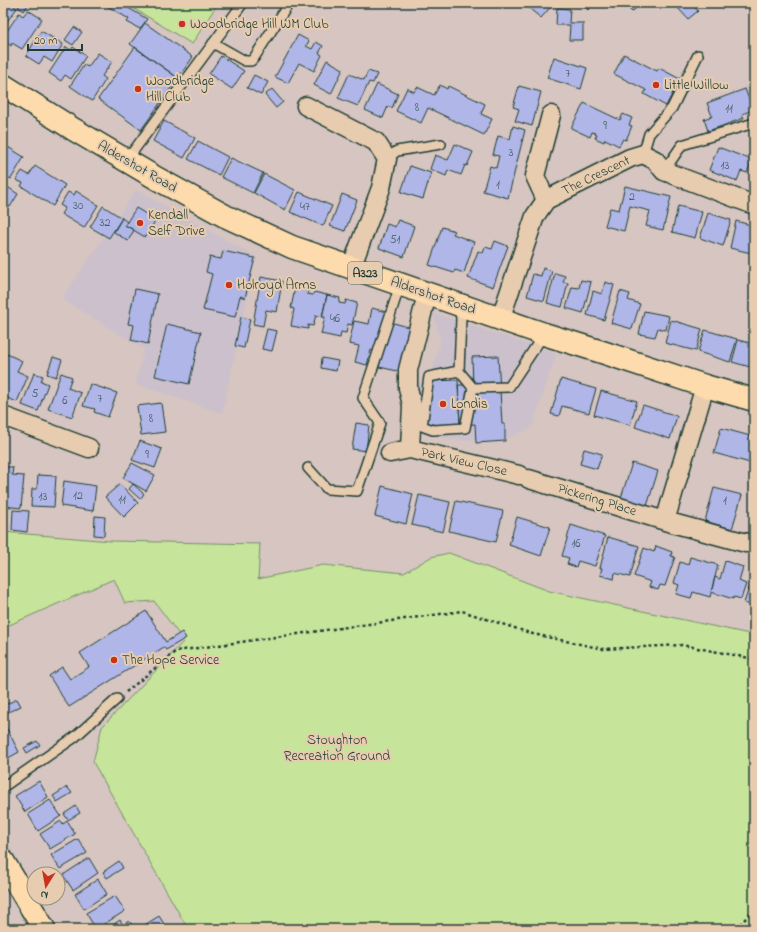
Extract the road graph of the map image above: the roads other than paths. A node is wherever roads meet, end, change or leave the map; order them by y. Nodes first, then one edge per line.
1 (243, 3) edge
2 (286, 8) dead end
3 (213, 43) junction
4 (698, 55) dead end
5 (3, 85) edge
6 (306, 106) dead end
7 (552, 115) dead end
8 (754, 123) edge
9 (441, 144) dead end
10 (642, 154) junction
11 (387, 160) junction
12 (126, 161) junction
13 (664, 171) junction
14 (546, 200) junction
15 (754, 205) edge
16 (351, 268) junction
17 (400, 285) junction
18 (427, 294) junction
19 (458, 304) junction
20 (500, 320) junction
21 (544, 334) junction
22 (459, 371) junction
23 (705, 386) junction
24 (473, 388) junction
25 (754, 400) edge
26 (3, 416) edge
27 (89, 448) dead end
28 (410, 449) junction
29 (390, 453) dead end
30 (308, 468) dead end
31 (524, 477) joint
32 (665, 521) junction
33 (754, 542) edge
34 (117, 699) road end
35 (3, 787) edge
36 (3, 861) edge
37 (44, 929) edge

1 - 3 lane
2 - 3 lane
3 - 12 lane
4 - 10 lane
5 - 12 main road, Aldershot Road / A323
6 - 11 street
7 - 14 street, The Crescent
8 - 13 lane
9 - 11 lane
10 - 13 street, The Crescent
10 - 14 street, The Crescent
11 - 16 street
12 - 16 main road, Aldershot Road / A323
13 - 15 street, The Crescent
14 - 20 street, The Crescent
16 - 17 main road, Aldershot Road / A323
17 - 18 main road, Aldershot Road / A323
17 - 30 lane
18 - 19 main road, Aldershot Road / A323
18 - 28 street, Park View Close
19 - 20 main road, Aldershot Road / A323
19 - 22 lane
20 - 21 main road, Aldershot Road / A323
21 - 23 main road, Aldershot Road / A323
21 - 24 lane
22 - 24 lane
22 - 24 lane
23 - 25 main road, Aldershot Road / A323
23 - 32 street
26 - 27 street
28 - 29 street, Park View Close
28 - 31 street, Park View Close
31 - 32 street, Pickering Place
32 - 33 street, Pickering Place
34 - 35 lane
36 - 37 main road

